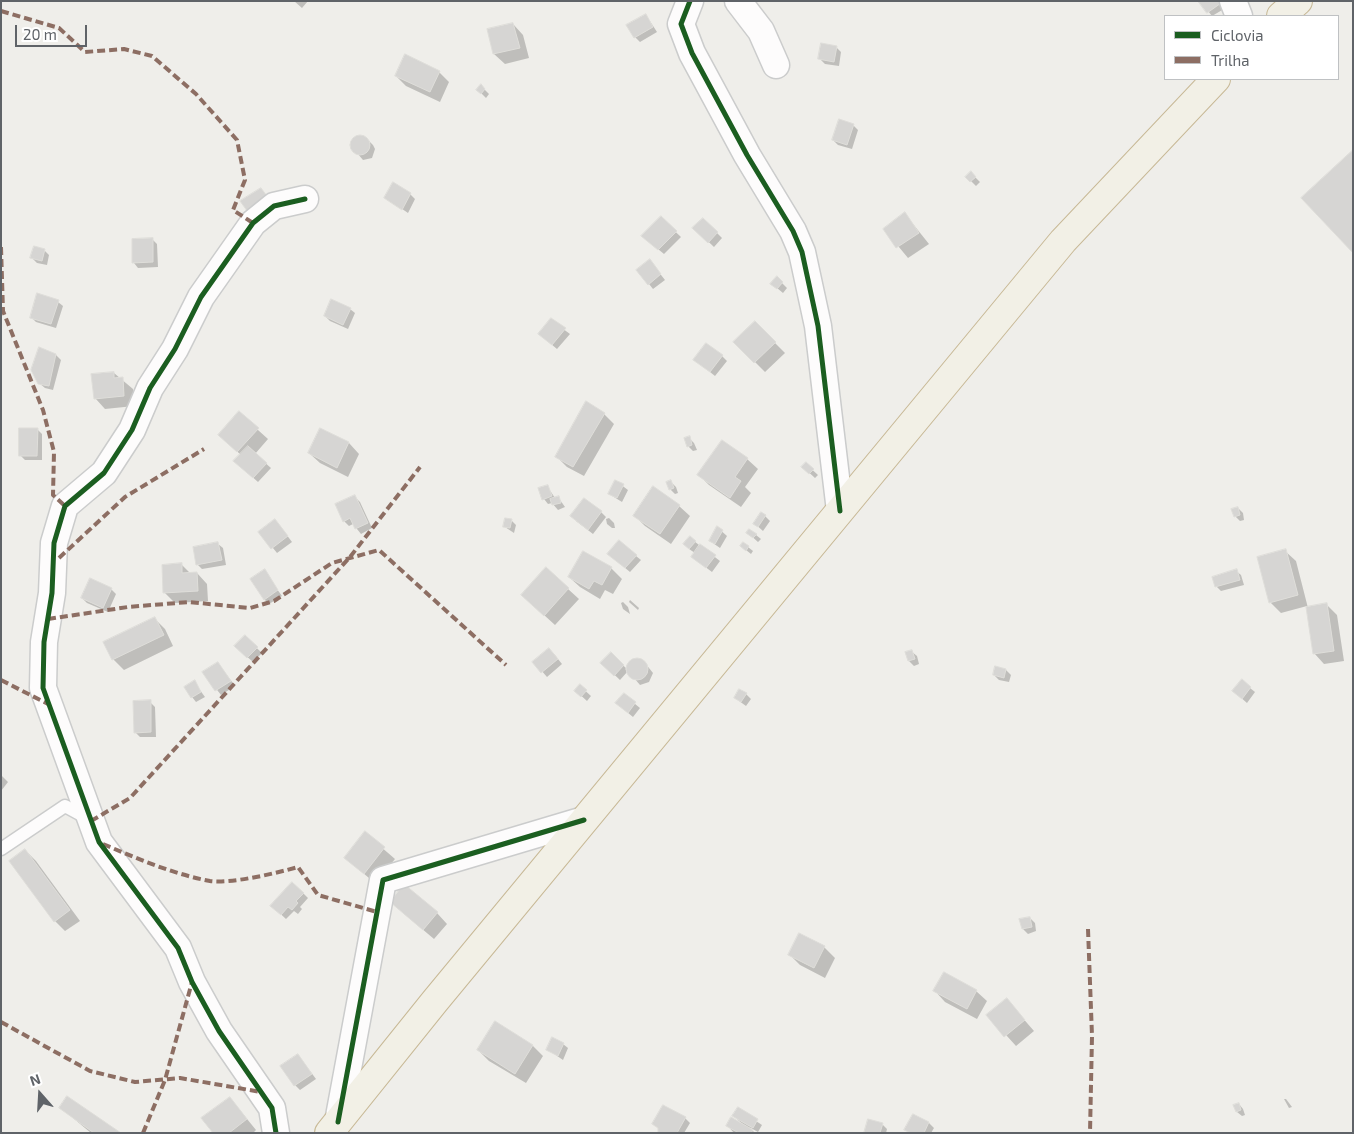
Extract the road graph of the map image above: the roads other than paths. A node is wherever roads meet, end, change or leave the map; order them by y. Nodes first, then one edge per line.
1 (690, 1) edge
2 (738, 1) edge
3 (1233, 1) edge
4 (1298, 1) edge
5 (1239, 15) edge
6 (1282, 15) edge
7 (776, 65) dead end
8 (1215, 80) edge
9 (305, 199) dead end
10 (840, 511) junction
11 (91, 820) junction
12 (584, 820) junction
13 (1, 848) edge
14 (334, 1127) edge
15 (276, 1133) edge

1 - 10 street
2 - 7 street
3 - 5 street
4 - 6 highway
8 - 10 highway
9 - 11 street
10 - 12 highway
11 - 13 lane
11 - 15 street
12 - 14 highway
12 - 14 street

